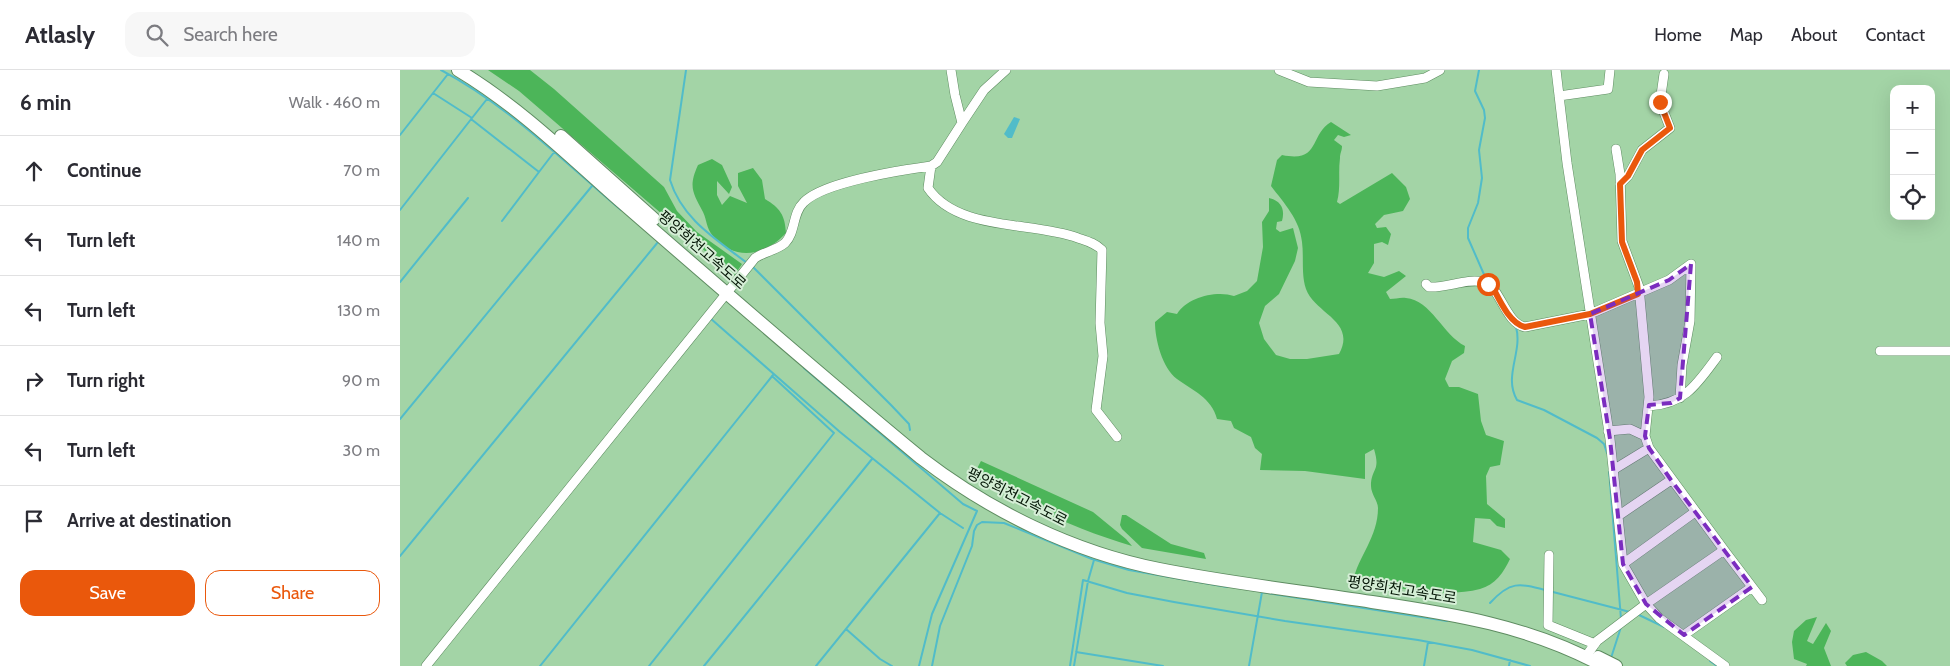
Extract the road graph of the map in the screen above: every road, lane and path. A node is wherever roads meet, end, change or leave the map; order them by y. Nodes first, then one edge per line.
1 (458, 70) edge
2 (473, 70) edge
3 (952, 70) edge
4 (1006, 70) edge
5 (1279, 70) edge
6 (1440, 70) edge
7 (1556, 70) edge
8 (1610, 70) edge
9 (1664, 74) dead end
10 (1559, 96) junction
11 (962, 123) junction
12 (1616, 149) dead end
13 (931, 166) junction
14 (1620, 184) junction
15 (1426, 284) dead end
16 (729, 290) junction
17 (1638, 294) junction
18 (1590, 314) junction
19 (1880, 351) dead end
20 (1950, 351) edge
21 (1718, 357) dead end
22 (1680, 398) junction
23 (1648, 406) junction
24 (1608, 431) junction
25 (1645, 436) junction
26 (1117, 437) dead end
27 (1649, 448) junction
28 (1613, 470) junction
29 (1671, 480) junction
30 (1695, 512) junction
31 (1618, 516) junction
32 (1724, 550) junction
33 (1549, 554) dead end
34 (1623, 564) junction
35 (1752, 587) junction
36 (1762, 600) dead end
37 (1646, 604) junction
38 (1684, 635) junction
39 (1592, 648) junction
40 (1606, 665) edge
41 (426, 666) edge
42 (1725, 666) edge

1 - 16 highway, 평양희천고속도로
2 - 16 highway, 평양희천고속도로
3 - 11 street
4 - 11 street
5 - 6 street
7 - 10 street
8 - 10 street
9 - 14 street
10 - 18 street
11 - 13 street
12 - 14 street
13 - 16 street
13 - 26 street
14 - 17 street
15 - 18 street
16 - 39 highway, 평양희천고속도로
16 - 40 highway, 평양희천고속도로
16 - 41 street
17 - 18 street
17 - 22 street
17 - 23 street
18 - 24 street
19 - 20 street
21 - 22 street
22 - 23 street
23 - 25 street
24 - 25 street
24 - 28 street
25 - 27 street
27 - 28 street
27 - 29 street
28 - 31 street
29 - 30 street
29 - 31 street
30 - 32 street
30 - 34 street
31 - 34 street
32 - 35 street
32 - 37 street
33 - 39 street
34 - 37 street
35 - 36 street
35 - 38 street
37 - 38 street
37 - 39 street
38 - 42 street
39 - 40 highway, 평양희천고속도로

